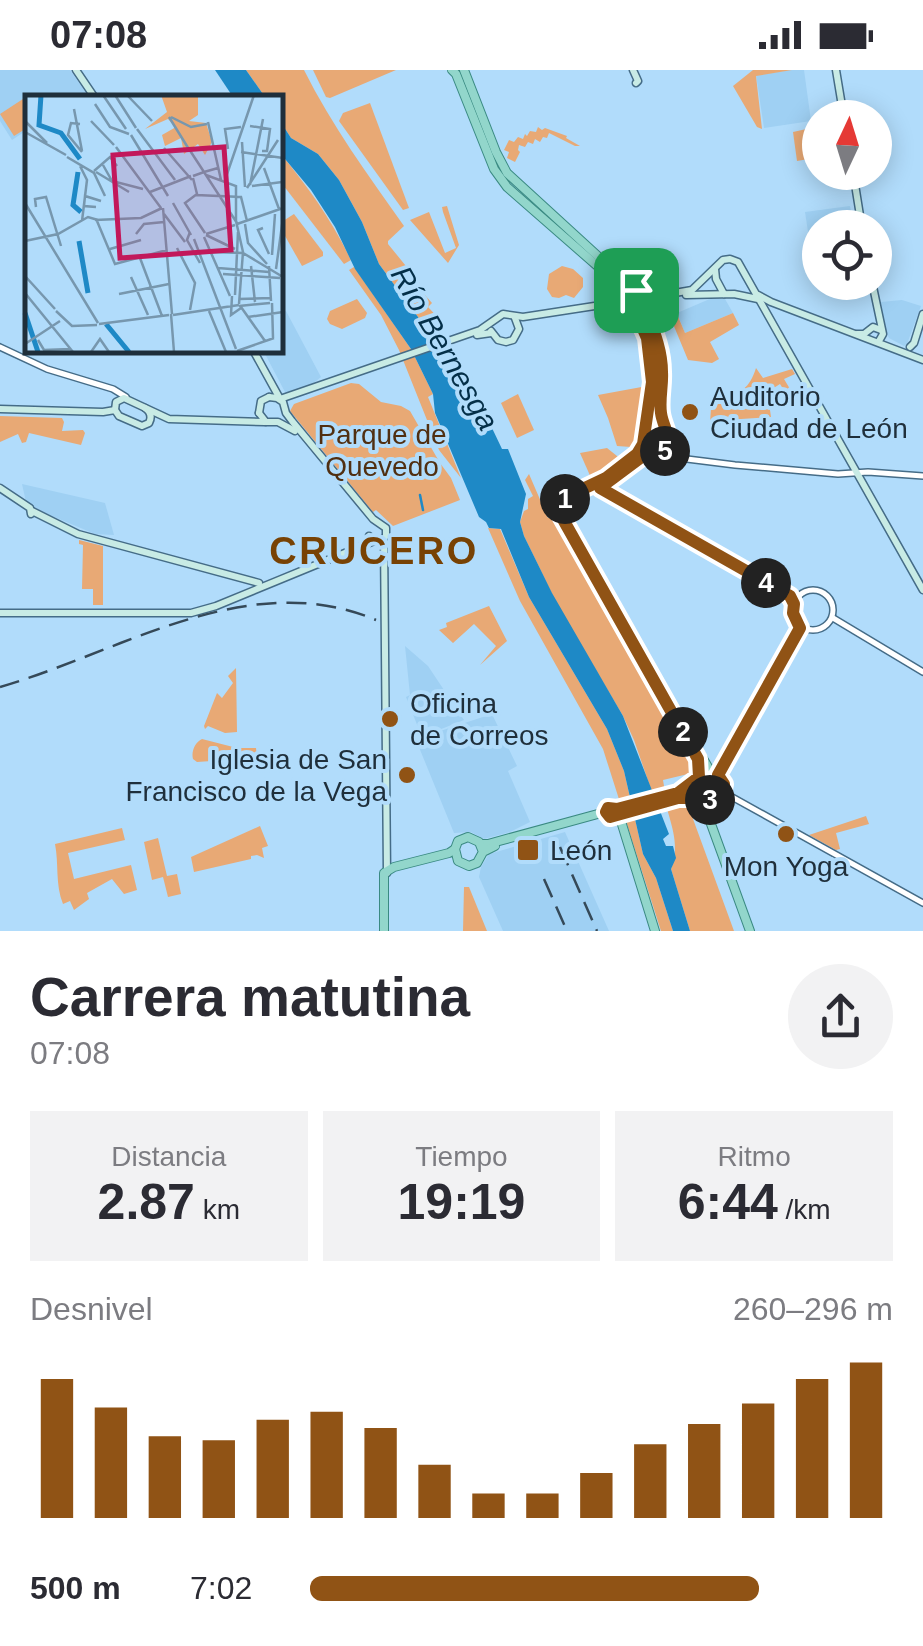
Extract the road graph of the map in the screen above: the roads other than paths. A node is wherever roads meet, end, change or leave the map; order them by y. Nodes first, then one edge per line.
1 (76, 70) edge
2 (452, 70) edge
3 (464, 70) edge
4 (633, 70) edge
5 (836, 70) edge
6 (636, 83) dead end
7 (94, 95) edge
8 (841, 100) edge
9 (716, 268) junction
10 (748, 279) junction
11 (636, 290) junction
12 (754, 290) junction
13 (724, 294) junction
14 (734, 294) junction
15 (625, 300) junction
16 (758, 300) junction
17 (875, 300) edge
18 (644, 305) junction
19 (777, 305) junction
20 (923, 314) edge
21 (514, 317) junction
22 (769, 320) junction
23 (491, 323) junction
24 (519, 329) junction
25 (492, 334) junction
26 (876, 335) junction
27 (456, 340) junction
28 (0, 347) edge
29 (254, 352) edge
30 (914, 352) edge
31 (387, 366) junction
32 (271, 385) junction
33 (110, 388) junction
34 (269, 397) junction
35 (129, 398) junction
36 (280, 399) junction
37 (145, 408) junction
38 (117, 410) junction
39 (286, 410) junction
40 (0, 411) edge
41 (258, 413) junction
42 (169, 419) junction
43 (266, 422) junction
44 (278, 422) junction
45 (244, 423) junction
46 (144, 426) junction
47 (646, 432) junction
48 (667, 432) junction
49 (643, 444) junction
50 (665, 451) junction
51 (652, 454) junction
52 (860, 472) junction
53 (923, 476) edge
54 (599, 485) junction
55 (0, 490) edge
56 (564, 521) junction
57 (374, 524) junction
58 (376, 540) junction
59 (237, 578) junction
60 (257, 585) junction
61 (923, 590) edge
62 (792, 600) junction
63 (216, 604) junction
64 (0, 611) edge
65 (834, 619) junction
66 (800, 625) junction
67 (923, 672) edge
68 (715, 774) junction
69 (699, 777) junction
70 (688, 787) junction
71 (720, 794) junction
72 (691, 798) junction
73 (660, 800) junction
74 (703, 802) junction
75 (617, 813) junction
76 (715, 832) junction
77 (482, 848) junction
78 (455, 854) junction
79 (388, 871) junction
80 (923, 902) edge
81 (750, 929) edge
82 (386, 931) edge
83 (655, 931) edge

1 - 7 main road
2 - 15 main road
3 - 11 main road
4 - 6 main road
5 - 8 main road
9 - 10 main road
9 - 13 main road
9 - 18 main road
10 - 12 main road
10 - 14 main road
11 - 15 main road
11 - 18 main road
12 - 16 main road
12 - 19 main road
13 - 14 main road
13 - 18 main road
14 - 16 main road
15 - 18 main road
15 - 21 main road
15 - 24 main road
16 - 19 main road
16 - 22 main road
17 - 26 main road
18 - 47 main road
18 - 48 main road
19 - 22 main road
19 - 26 main road
20 - 30 main road
21 - 23 main road
21 - 24 main road
22 - 52 main road
23 - 25 main road
23 - 27 main road
24 - 25 main road
25 - 27 main road
26 - 30 main road
27 - 31 main road
28 - 33 street
29 - 32 main road
31 - 36 main road
31 - 39 main road
32 - 34 main road
32 - 36 main road
33 - 35 street
33 - 38 street
34 - 36 main road
34 - 41 main road
35 - 37 main road
35 - 38 main road
36 - 39 main road
37 - 42 main road
37 - 46 main road
38 - 40 main road
38 - 46 main road
39 - 44 main road
39 - 57 main road
41 - 43 main road
41 - 45 main road
42 - 45 main road
42 - 46 main road
43 - 44 main road
43 - 45 main road
44 - 57 main road
47 - 48 main road
47 - 49 main road
48 - 50 main road
49 - 51 main road
49 - 54 main road
50 - 51 main road
50 - 52 street
51 - 54 main road
52 - 53 street
52 - 61 main road
54 - 56 main road
54 - 62 street
55 - 59 main road
56 - 68 main road
56 - 69 main road
57 - 58 main road
57 - 58 main road
58 - 60 main road
58 - 79 main road
58 - 79 main road
59 - 60 main road
59 - 60 main road
60 - 63 main road
60 - 63 main road
62 - 65 street
62 - 66 street
63 - 64 main road
65 - 66 street
65 - 67 street
66 - 68 street
68 - 69 main road
68 - 71 main road
69 - 70 main road
70 - 72 main road
70 - 73 main road
71 - 74 main road
71 - 76 main road
71 - 80 street
72 - 73 main road
72 - 74 main road
73 - 75 main road
74 - 76 main road
75 - 77 main road
75 - 77 main road
75 - 83 main road
76 - 81 main road
77 - 78 main road
77 - 78 main road
78 - 79 main road
79 - 82 main road

